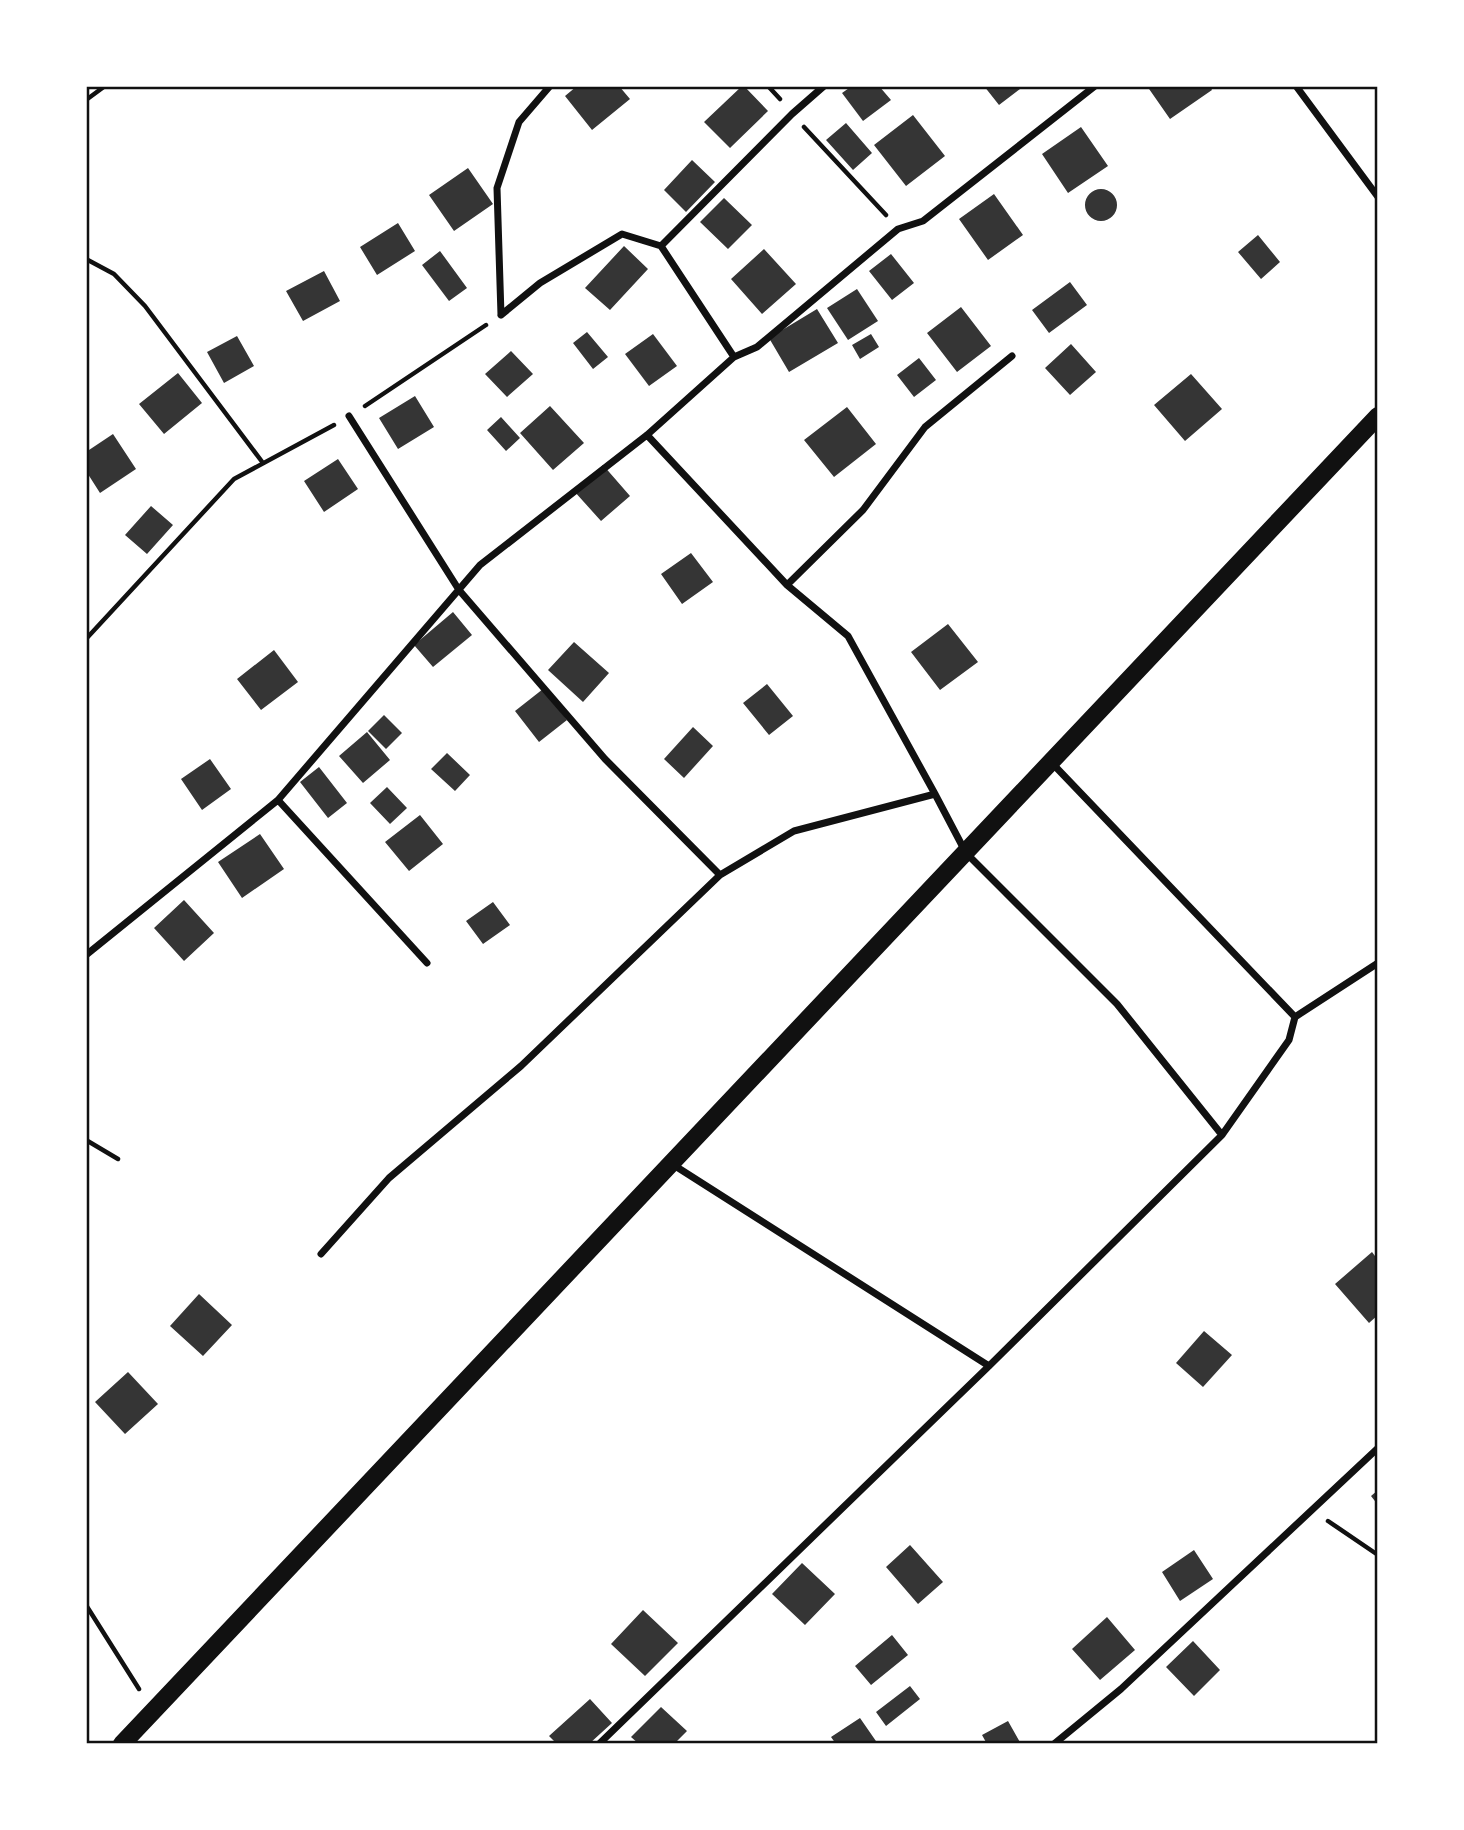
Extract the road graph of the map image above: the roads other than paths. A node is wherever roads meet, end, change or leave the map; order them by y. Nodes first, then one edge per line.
1 (550, 86) edge
2 (824, 86) edge
3 (1095, 86) edge
4 (1296, 86) edge
5 (1378, 197) edge
6 (661, 246) junction
7 (1012, 356) dead end
8 (733, 357) junction
9 (1378, 415) edge
10 (349, 416) road end
11 (647, 435) junction
12 (788, 585) junction
13 (459, 590) junction
14 (1051, 762) junction
15 (935, 794) junction
16 (278, 800) junction
17 (965, 853) junction
18 (720, 875) junction
19 (86, 956) edge
20 (426, 963) dead end
21 (1378, 963) edge
22 (1295, 1017) junction
23 (1222, 1135) junction
24 (672, 1164) junction
25 (321, 1255) dead end
26 (989, 1366) junction
27 (1378, 1448) edge
28 (122, 1744) edge
29 (599, 1744) edge
30 (1054, 1744) edge

1 - 6 street
2 - 6 street
3 - 8 street
4 - 5 street
6 - 8 street
7 - 12 street
8 - 11 street
9 - 14 main road
10 - 13 street
11 - 12 street
11 - 13 street
12 - 15 street
13 - 16 street
13 - 18 street
14 - 17 main road
14 - 22 street
15 - 17 street
15 - 18 street
16 - 19 street
16 - 20 street
17 - 23 street
17 - 24 main road
18 - 25 street
21 - 22 street
22 - 23 street
23 - 26 street
24 - 26 street
24 - 28 main road
26 - 29 street
27 - 30 street

